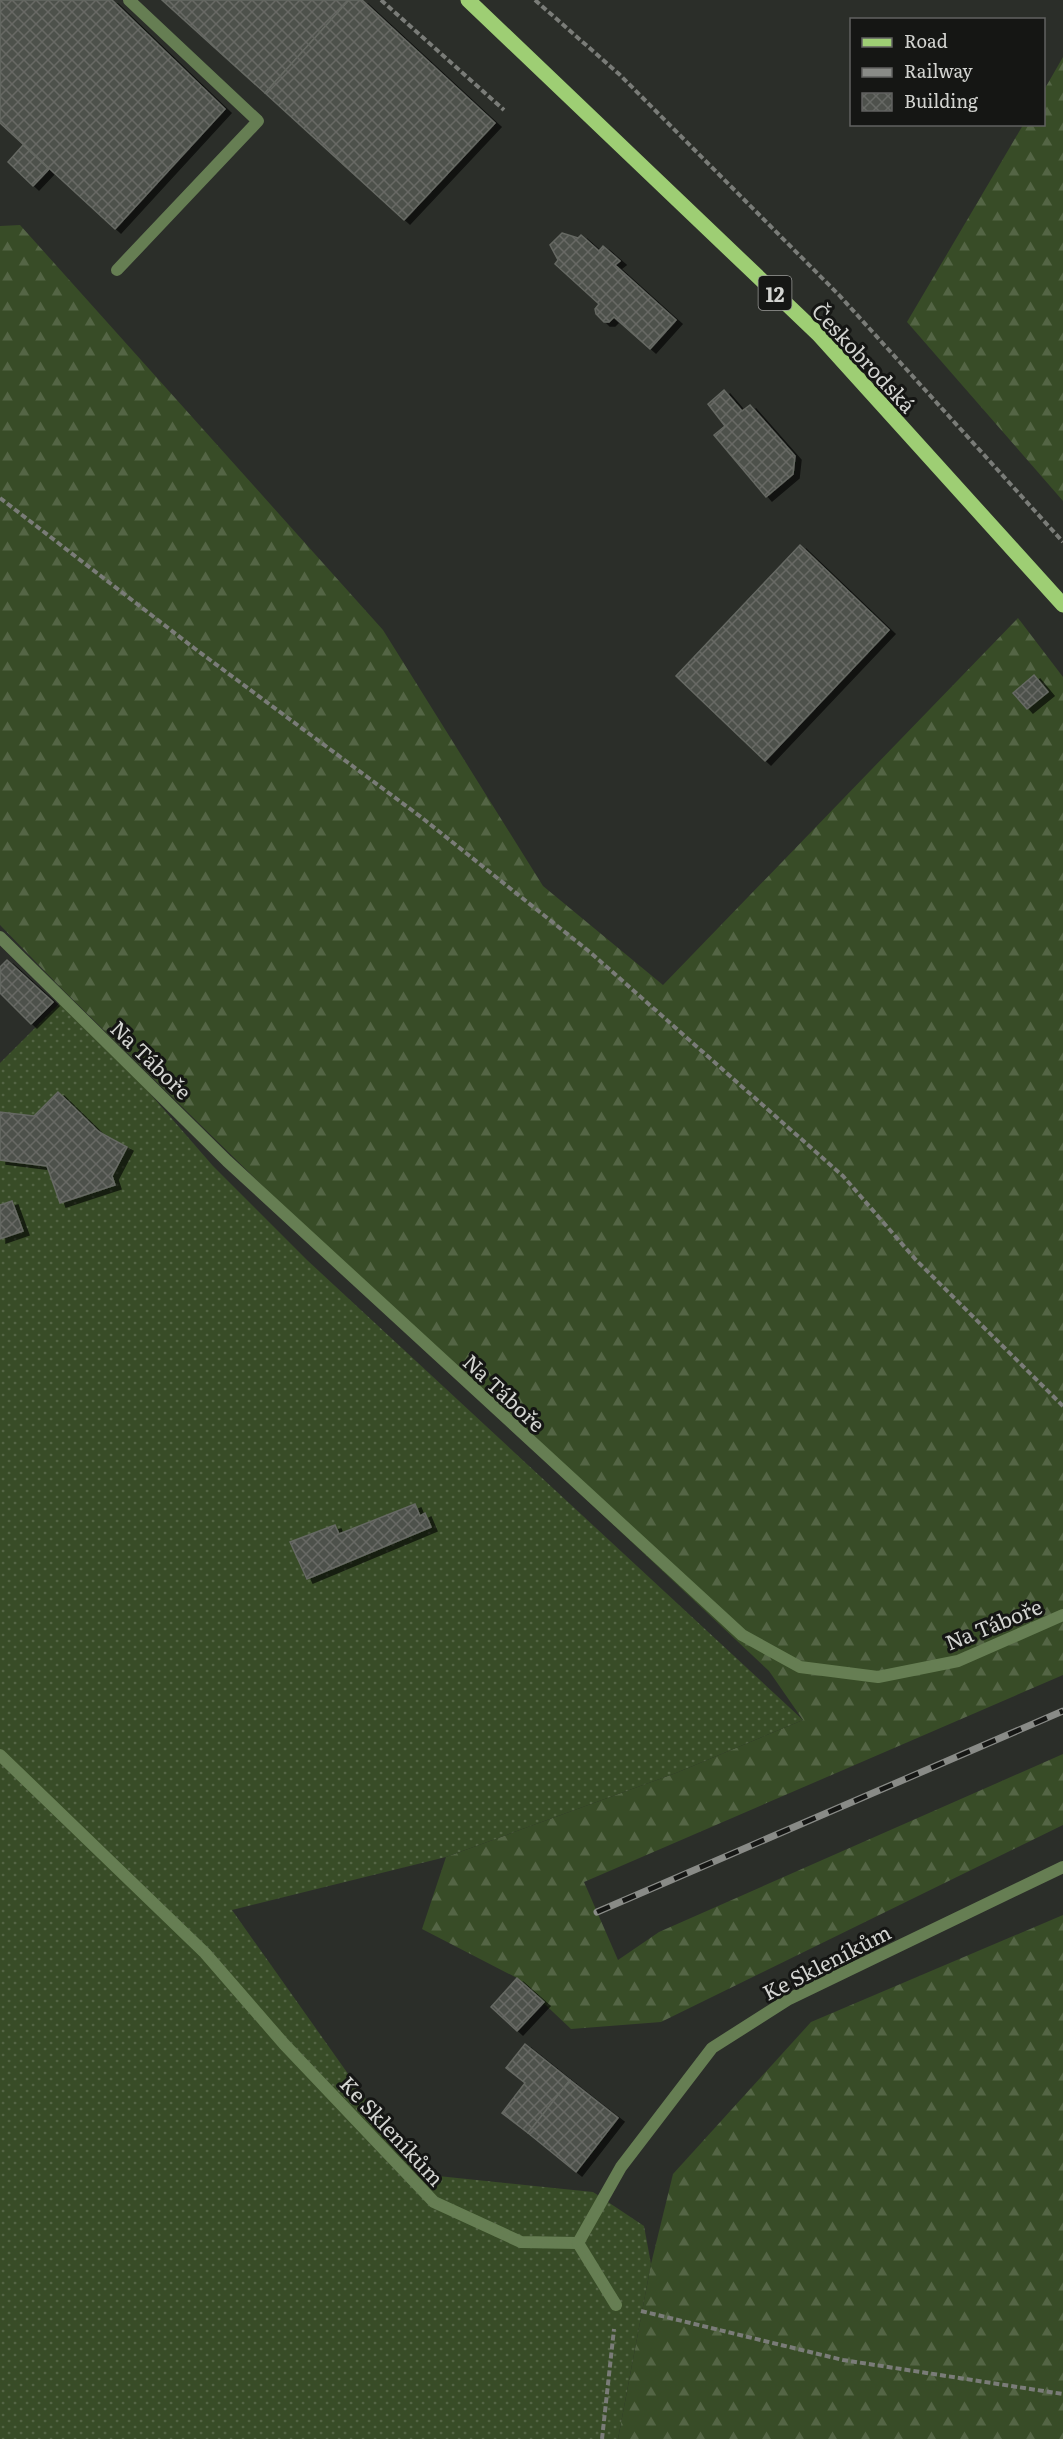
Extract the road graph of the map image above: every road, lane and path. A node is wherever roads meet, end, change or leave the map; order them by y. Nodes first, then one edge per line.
1 (129, 0) edge
2 (381, 0) edge
3 (468, 0) edge
4 (535, 0) edge
5 (504, 110) dead end
6 (117, 270) dead end
7 (0, 498) edge
8 (1063, 542) edge
9 (1063, 605) edge
10 (0, 937) edge
11 (1063, 1406) edge
12 (1063, 1615) edge
13 (0, 1755) edge
14 (1063, 1867) edge
15 (578, 2243) junction
16 (616, 2305) junction
17 (1063, 2394) edge
18 (602, 2439) edge

1 - 6 street
2 - 5 path
3 - 9 main road, Českobrodská / 12
4 - 8 path
7 - 11 path
10 - 12 street, Na Táboře
13 - 15 street, Ke Skleníkům
14 - 15 street, Ke Skleníkům
15 - 16 street
16 - 17 path
16 - 18 path

